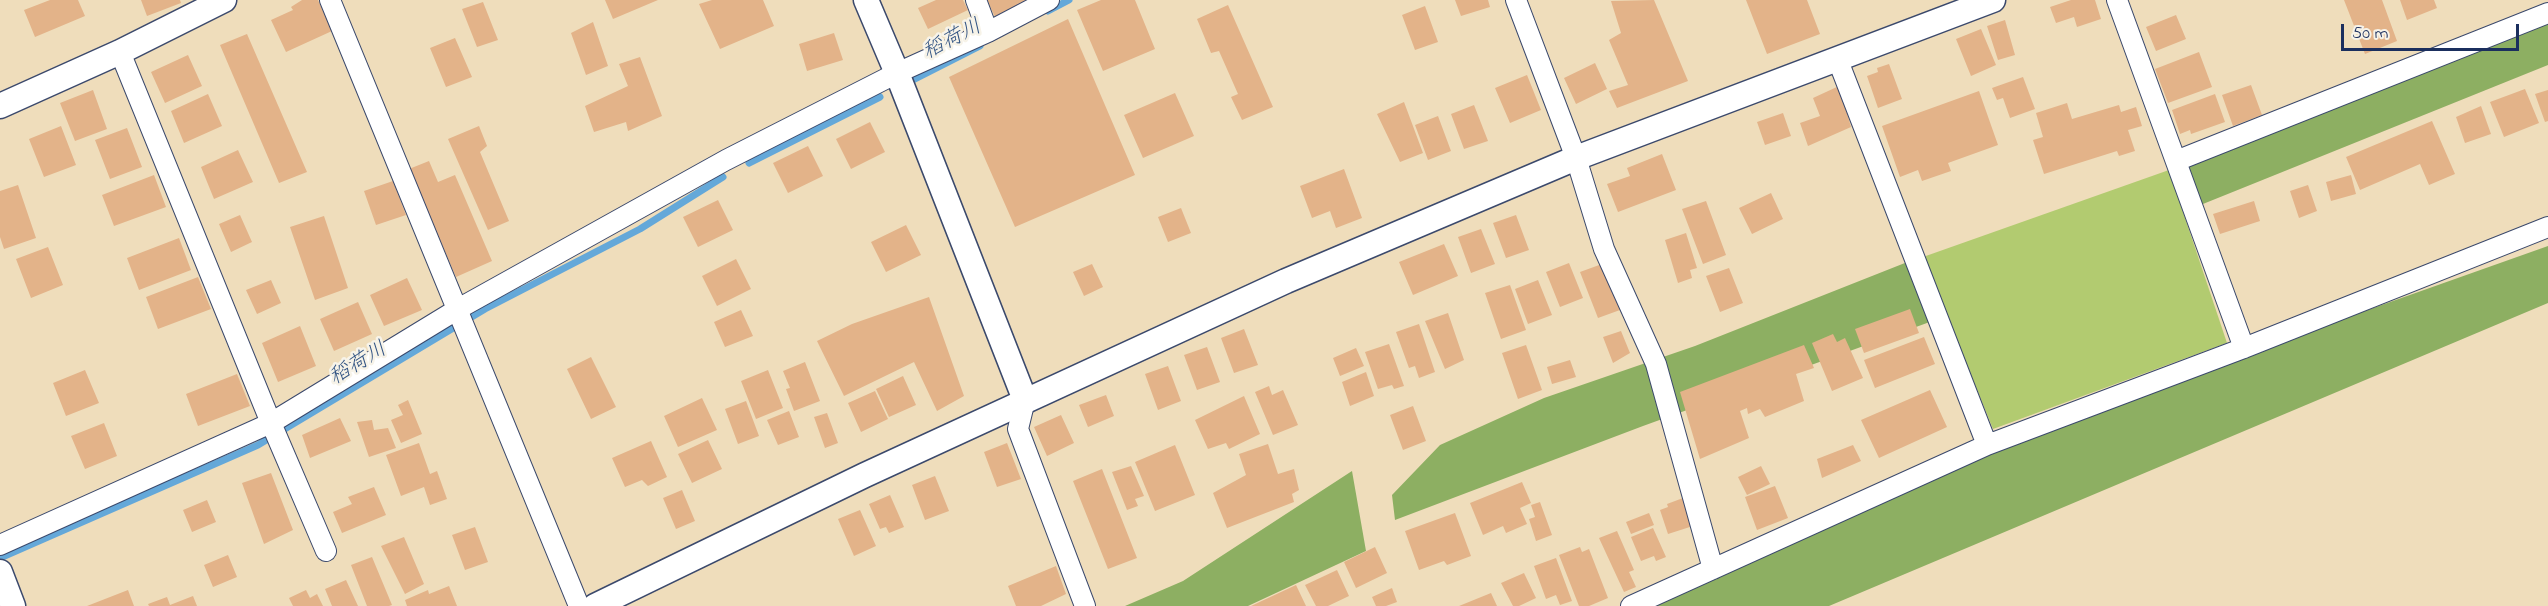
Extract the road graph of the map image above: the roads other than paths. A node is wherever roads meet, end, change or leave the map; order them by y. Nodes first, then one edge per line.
1 (224, 0) edge
2 (330, 0) edge
3 (866, 0) edge
4 (976, 0) edge
5 (1049, 0) edge
6 (1516, 0) edge
7 (1993, 0) edge
8 (2117, 0) edge
9 (195, 7) edge
10 (2548, 13) edge
11 (988, 32) junction
12 (120, 52) junction
13 (1837, 58) junction
14 (897, 73) junction
15 (0, 106) edge
16 (1575, 158) junction
17 (2176, 161) junction
18 (2548, 227) edge
19 (459, 310) junction
20 (2244, 348) junction
21 (1025, 400) junction
22 (271, 423) junction
23 (1987, 445) junction
24 (0, 545) edge
25 (326, 551) dead end
26 (1713, 569) junction
27 (579, 606) edge
28 (595, 606) edge
29 (1085, 606) edge
30 (1631, 606) edge

1 - 9 street
2 - 19 street
3 - 14 street
4 - 11 street
5 - 11 street
6 - 16 street
7 - 13 street
8 - 17 street
9 - 12 street
10 - 17 street
11 - 14 street
12 - 15 street
12 - 22 street
13 - 16 street
13 - 23 street
14 - 19 street
14 - 21 street
16 - 21 street
16 - 26 street
17 - 20 street
18 - 20 street
19 - 22 street
19 - 27 street
20 - 23 street
21 - 28 street
21 - 29 street
22 - 24 street
22 - 25 street
23 - 26 street
26 - 30 street

